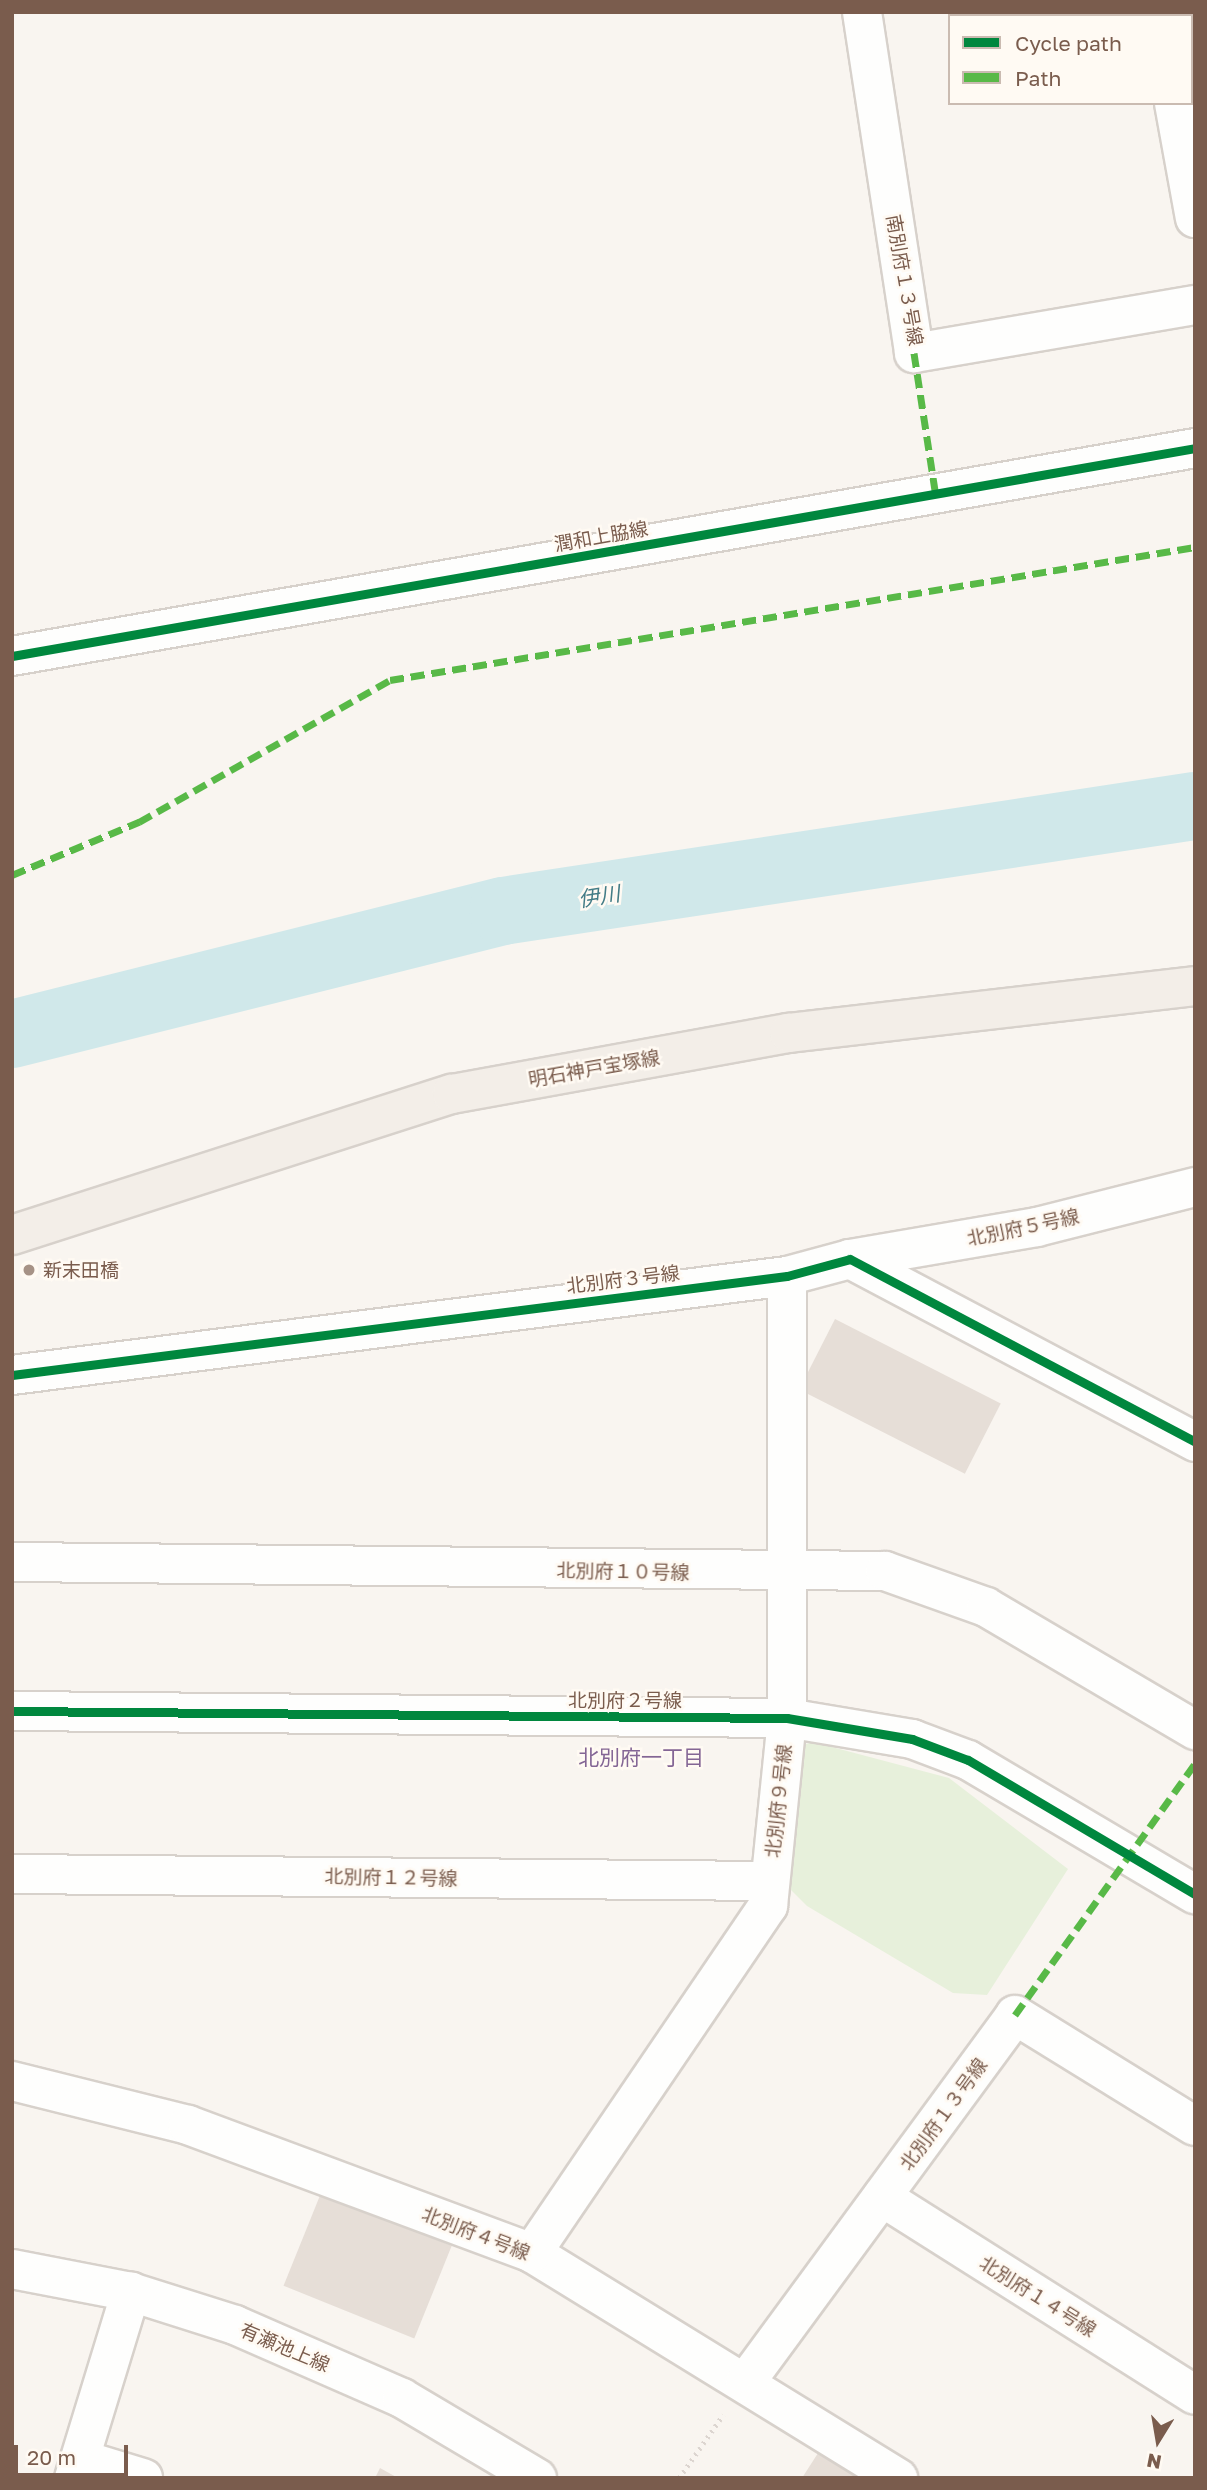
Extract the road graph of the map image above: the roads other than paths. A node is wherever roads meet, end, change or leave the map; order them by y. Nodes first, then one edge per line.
1 (862, 12) edge
2 (1174, 105) edge
3 (1195, 218) edge
4 (1195, 305) edge
5 (1195, 448) edge
6 (12, 656) edge
7 (1195, 986) edge
8 (1195, 1187) edge
9 (12, 1235) edge
10 (850, 1259) junction
11 (787, 1276) junction
12 (12, 1375) edge
13 (1195, 1441) edge
14 (12, 1562) edge
15 (787, 1574) junction
16 (12, 1711) edge
17 (787, 1717) junction
18 (1195, 1730) edge
19 (12, 1874) edge
20 (770, 1881) junction
21 (1195, 1894) edge
22 (12, 2081) edge
23 (1195, 2126) edge
24 (882, 2197) junction
25 (532, 2253) junction
26 (12, 2269) edge
27 (131, 2292) junction
28 (745, 2383) junction
29 (1195, 2395) edge
30 (77, 2468) edge
31 (143, 2478) edge
32 (537, 2478) edge
33 (898, 2478) edge

1 - 4 street, 南別府１３号線
2 - 3 street
5 - 6 street, 潤和上脇線
7 - 9 main road, 明石神戸宝塚線
8 - 10 street, 北別府５号線
10 - 11 street, 北別府３号線
10 - 13 street
11 - 12 street, 北別府３号線
11 - 15 street, 北別府９号線
14 - 15 street, 北別府１０号線
15 - 17 street, 北別府９号線
15 - 18 street, 北別府１０号線
16 - 17 street, 北別府２号線
17 - 20 street, 北別府９号線
17 - 21 street, 北別府２号線
19 - 20 street, 北別府１２号線
20 - 25 street, 北別府９号線
22 - 25 street, 北別府４号線
23 - 24 street, 北別府１３号線
24 - 28 street, 北別府１３号線
24 - 29 street, 北別府１４号線
25 - 28 street, 北別府４号線
26 - 27 street, 有瀬池上線
27 - 30 street
27 - 32 street, 有瀬池上線
28 - 33 street, 北別府４号線
30 - 31 street

